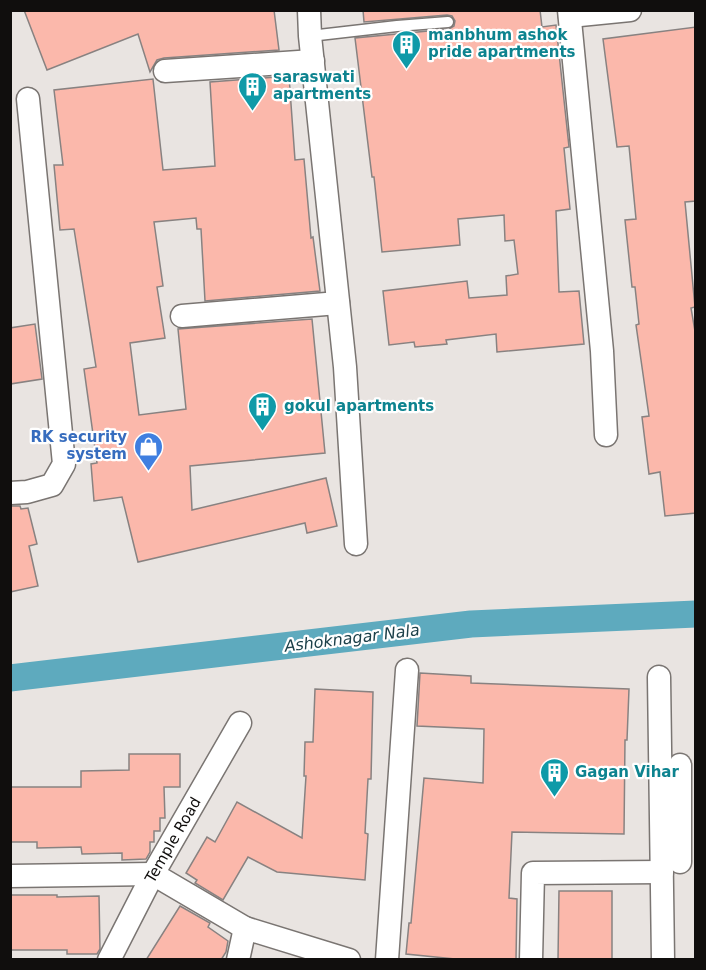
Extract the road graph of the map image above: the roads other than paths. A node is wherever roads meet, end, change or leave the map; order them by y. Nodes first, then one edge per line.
1 (309, 10) edge
2 (630, 10) edge
3 (570, 13) edge
4 (448, 22) dead end
5 (310, 36) junction
6 (313, 61) junction
7 (165, 71) dead end
8 (28, 99) dead end
9 (338, 303) junction
10 (182, 316) dead end
11 (606, 435) dead end
12 (10, 493) edge
13 (356, 544) dead end
14 (407, 670) dead end
15 (659, 677) dead end
16 (240, 723) dead end
17 (679, 765) edge
18 (675, 864) edge
19 (153, 874) junction
20 (10, 876) edge
21 (245, 928) junction
22 (109, 960) edge
23 (238, 960) edge
24 (349, 960) edge
25 (387, 960) edge
26 (531, 960) edge
27 (663, 960) edge

1 - 5 street
2 - 3 street
3 - 11 street
4 - 5 lane
5 - 6 street
6 - 7 street
6 - 9 street
8 - 12 street
9 - 10 street
9 - 13 street
14 - 25 street
15 - 17 street
16 - 19 street, Temple Road
17 - 18 street
18 - 26 street
18 - 27 street
19 - 20 street
19 - 21 street
19 - 22 street, Temple Road
21 - 23 street
21 - 24 street

